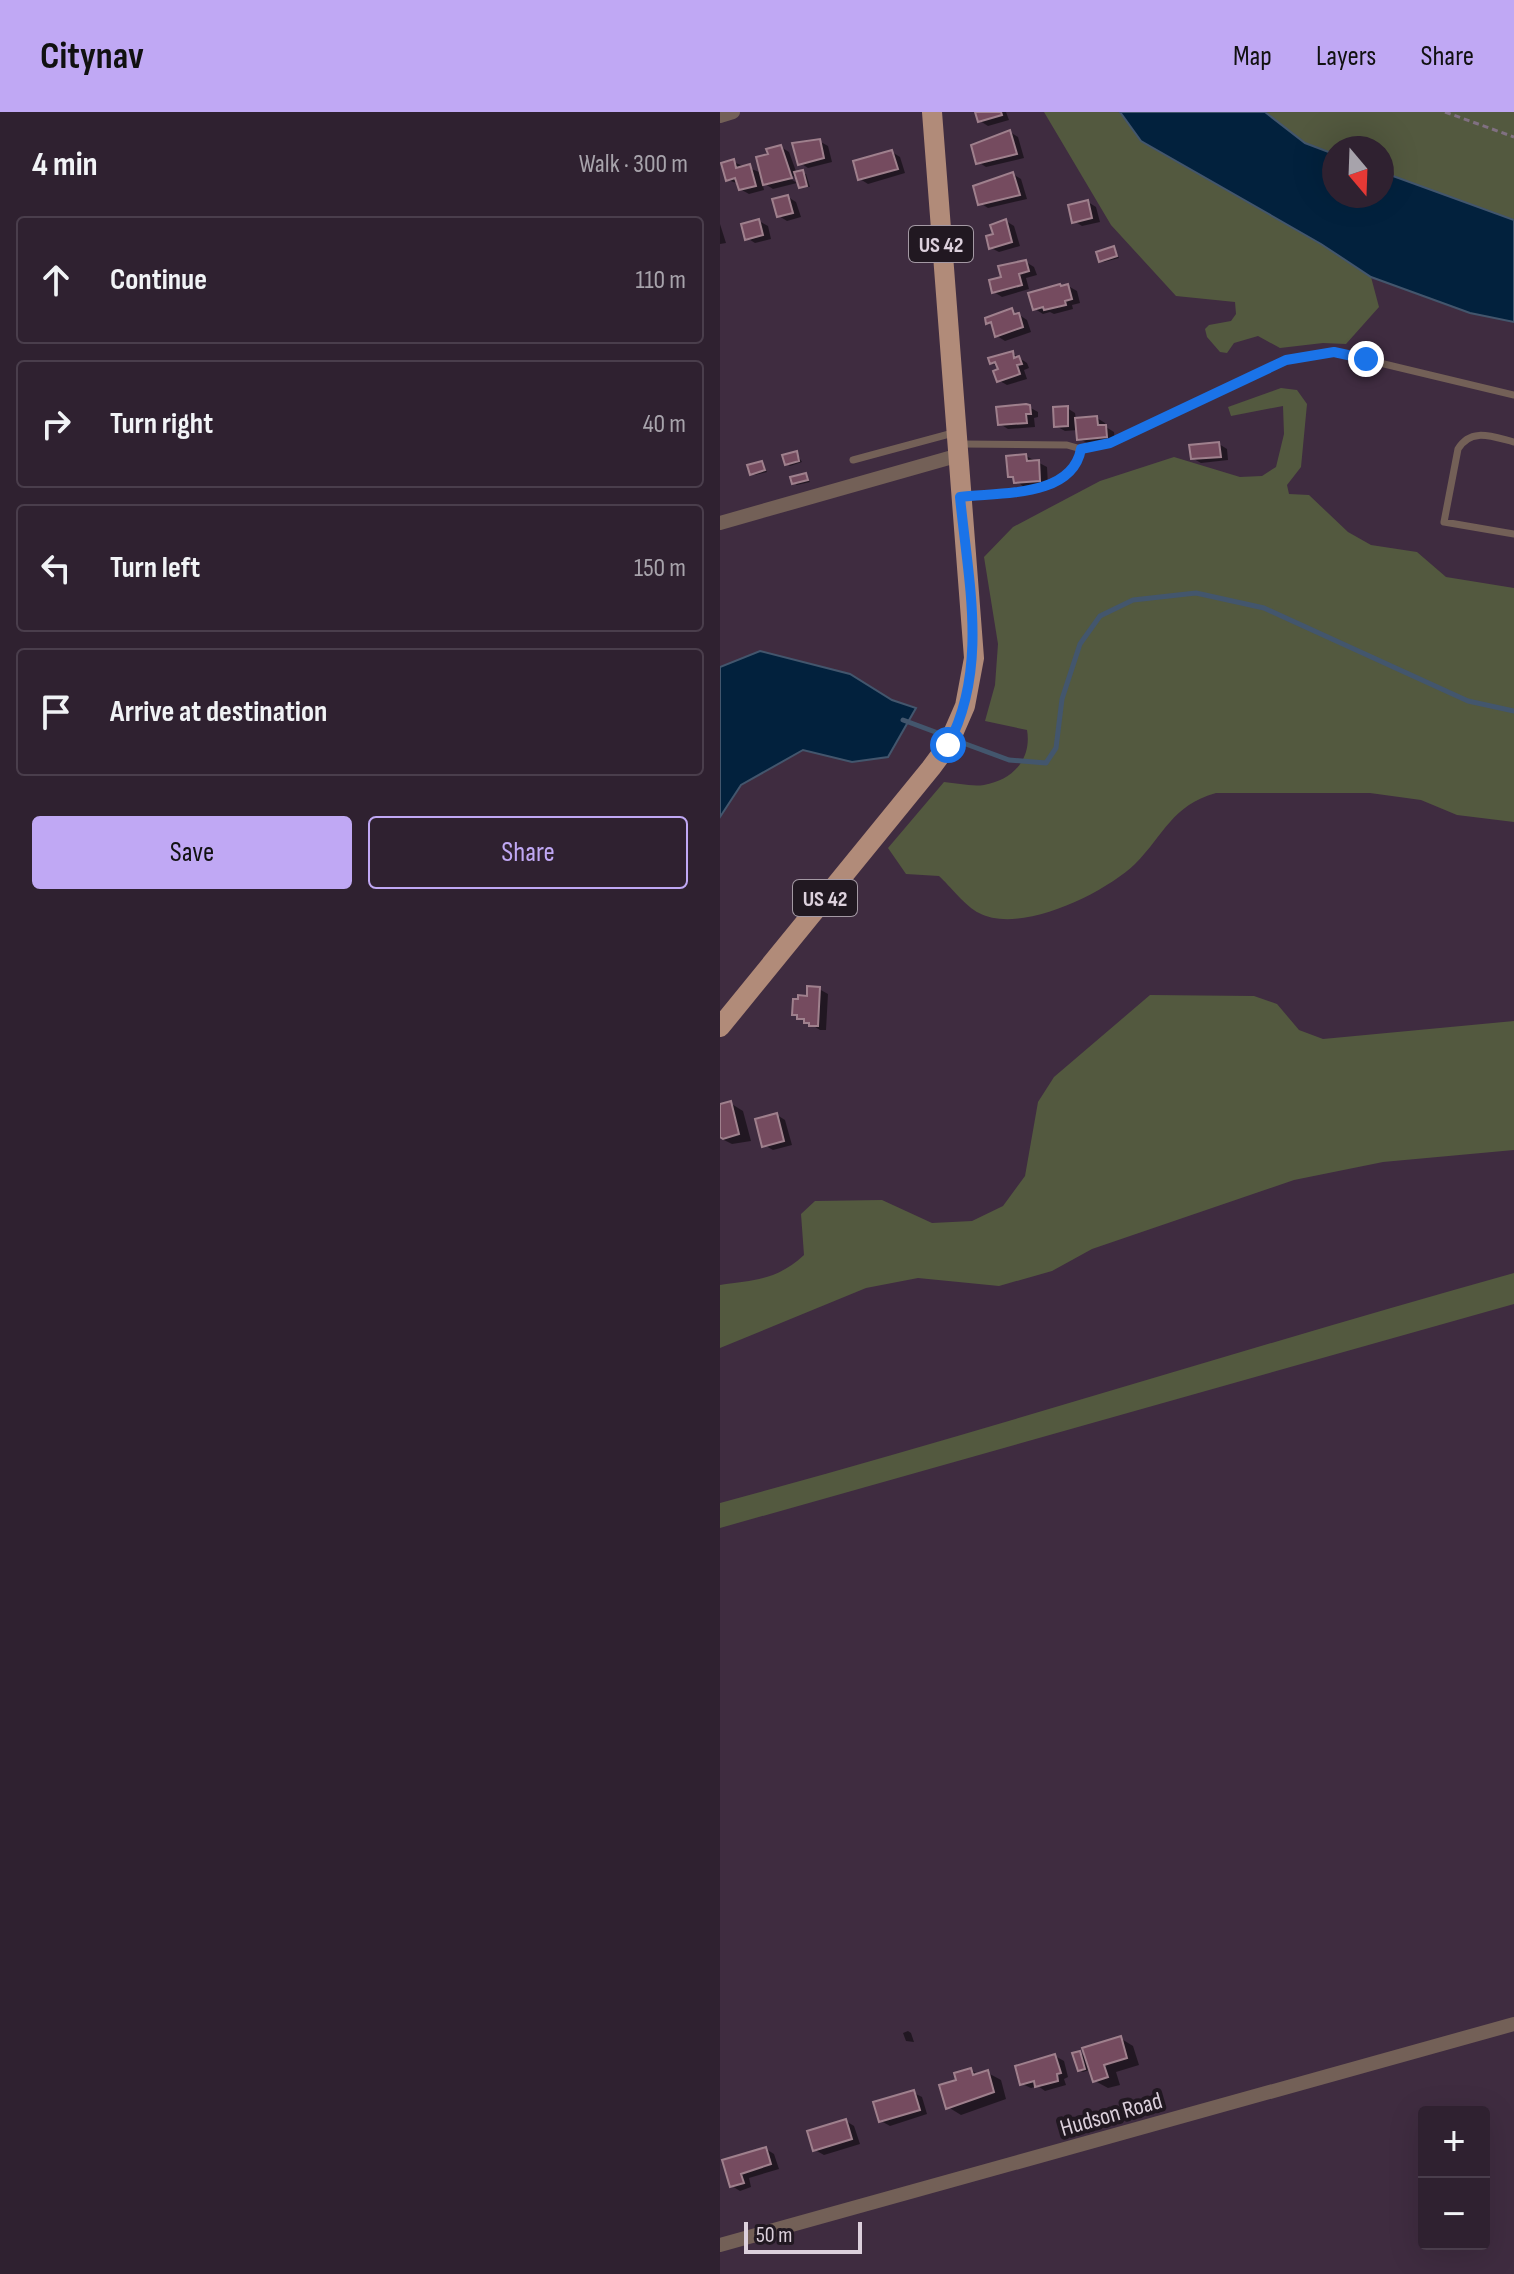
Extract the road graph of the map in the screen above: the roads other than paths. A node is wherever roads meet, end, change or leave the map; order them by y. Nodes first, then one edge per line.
1 (733, 112) edge
2 (932, 112) edge
3 (720, 116) edge
4 (1514, 395) edge
5 (1514, 442) edge
6 (956, 444) junction
7 (1081, 449) junction
8 (853, 460) dead end
9 (960, 497) junction
10 (720, 523) edge
11 (1514, 534) edge
12 (720, 1027) edge
13 (1514, 2024) edge
14 (720, 2245) edge

1 - 3 street
2 - 6 main road, US 42
4 - 7 lane
5 - 11 lane
6 - 7 lane
6 - 8 lane
6 - 9 main road, US 42
6 - 10 street
7 - 9 lane
9 - 12 main road, US 42
13 - 14 street, Hudson Road

